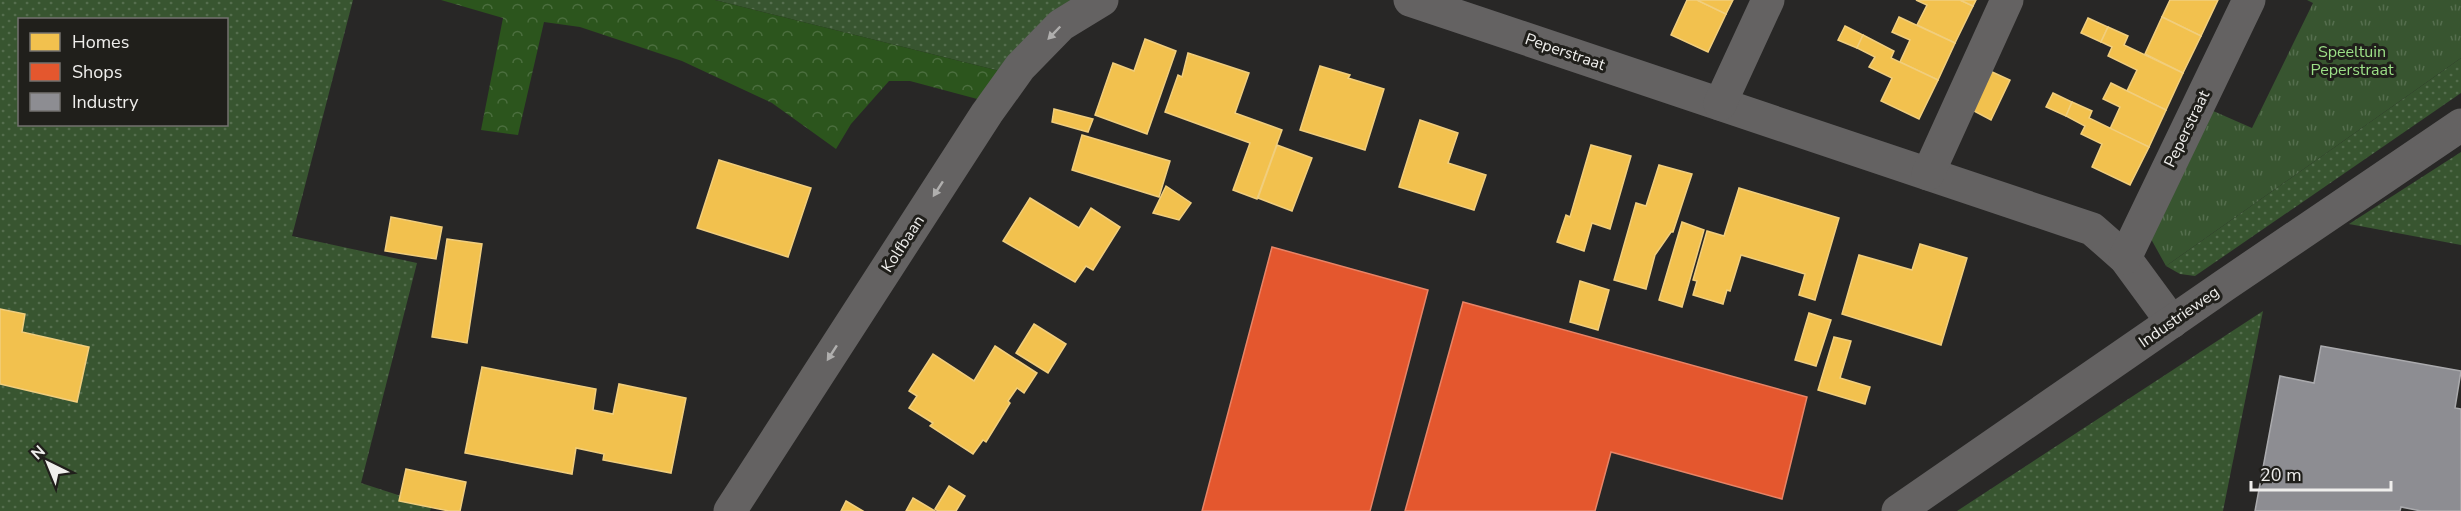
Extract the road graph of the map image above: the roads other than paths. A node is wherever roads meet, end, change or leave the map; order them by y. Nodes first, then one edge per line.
1 (1102, 0) edge
2 (1410, 0) edge
3 (1767, 0) edge
4 (2007, 0) edge
5 (2249, 0) edge
6 (1720, 104) junction
7 (2461, 124) edge
8 (1928, 174) junction
9 (2125, 258) junction
10 (2172, 322) junction
11 (730, 511) edge
12 (1898, 511) edge

1 -> 11 street, Kolfbaan
2 - 6 street, Peperstraat
3 - 6 street
4 - 8 street
5 - 9 street, Peperstraat
6 - 8 street, Peperstraat
7 - 10 street, Industrieweg
8 - 9 street, Peperstraat
9 - 10 street, Peperstraat
10 - 12 street, Industrieweg

